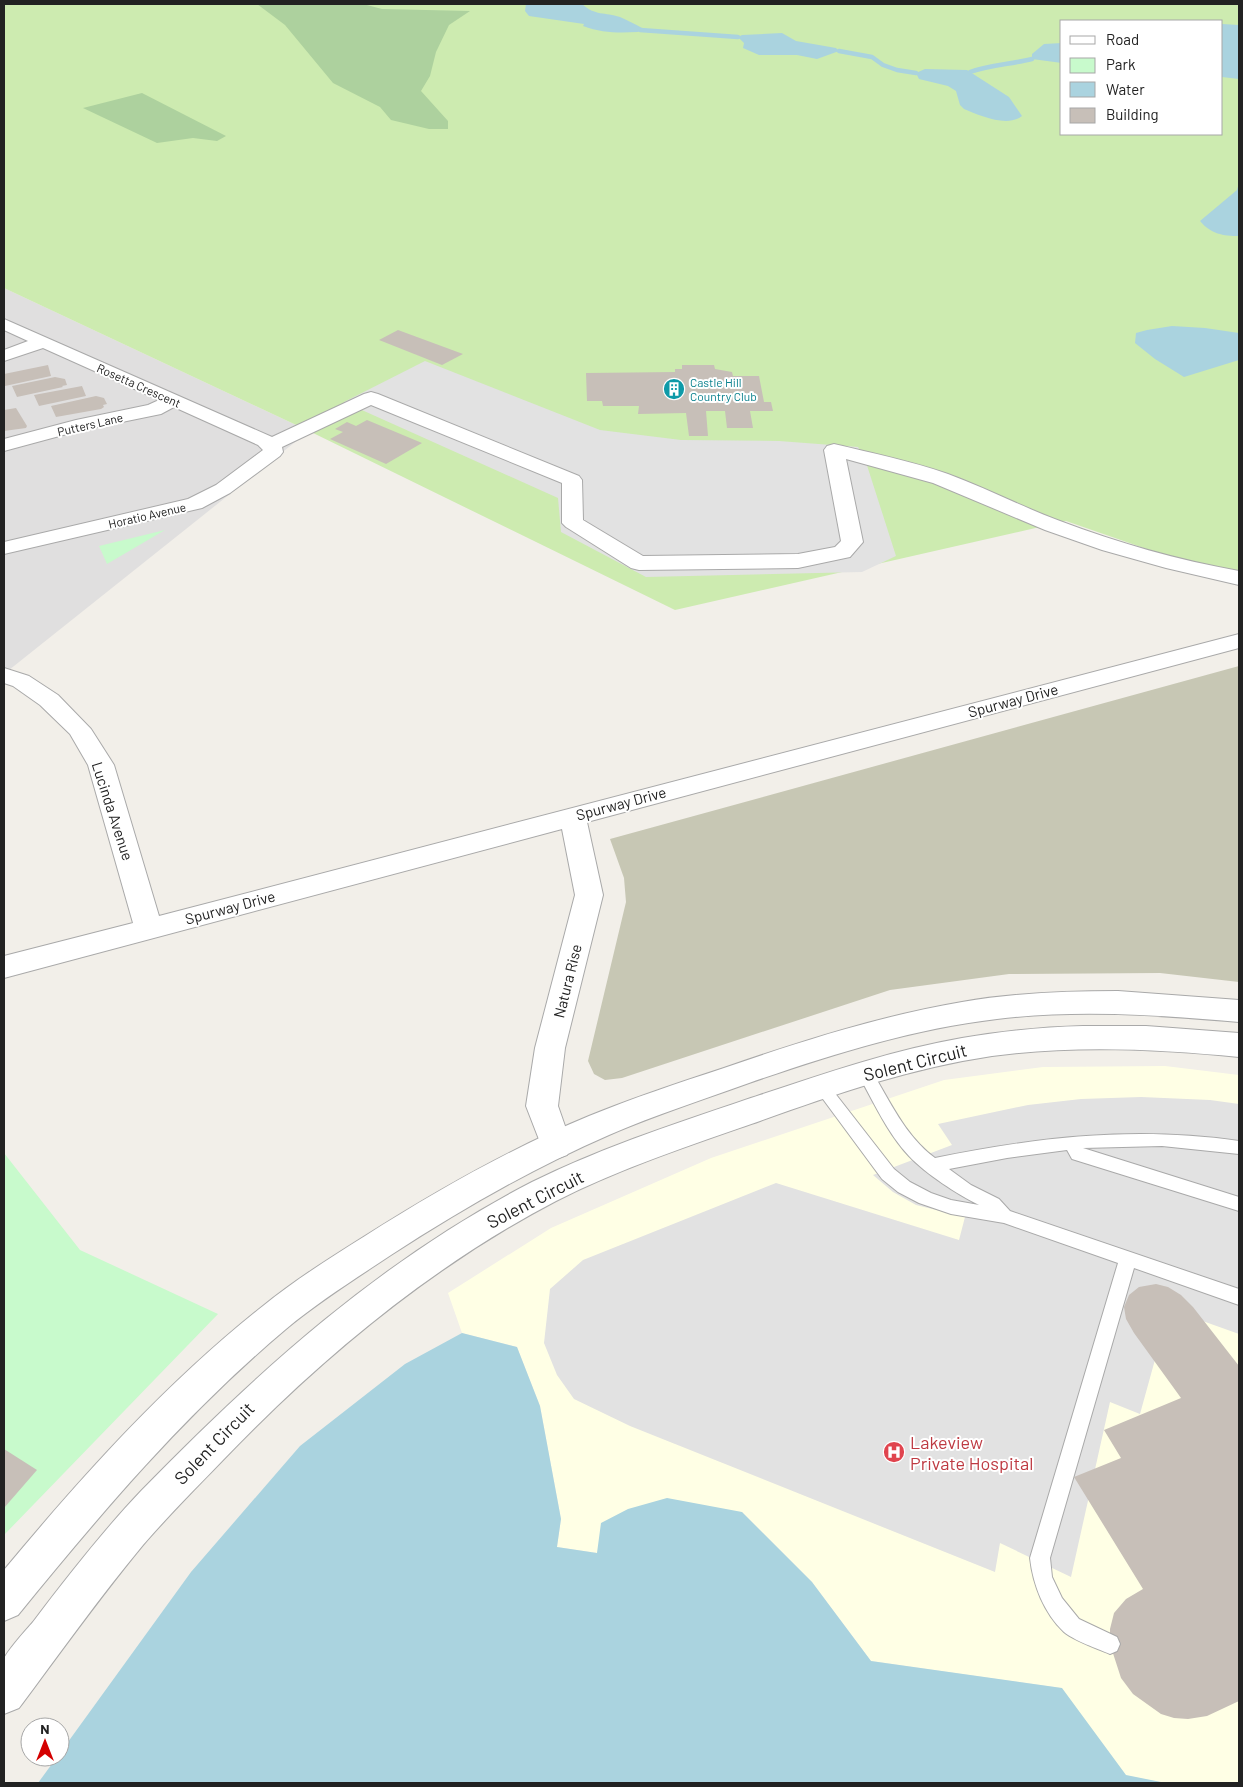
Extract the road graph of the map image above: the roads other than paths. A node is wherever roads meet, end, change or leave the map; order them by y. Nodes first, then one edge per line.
1 (4, 324) edge
2 (42, 342) junction
3 (4, 356) edge
4 (175, 400) junction
5 (4, 446) edge
6 (272, 446) junction
7 (4, 548) edge
8 (1239, 578) edge
9 (1239, 641) edge
10 (4, 675) edge
11 (574, 816) junction
12 (148, 928) junction
13 (4, 967) edge
14 (1239, 1011) edge
15 (1239, 1045) edge
16 (866, 1074) junction
17 (822, 1087) junction
18 (1070, 1142) junction
19 (556, 1146) junction
20 (1239, 1147) edge
21 (931, 1166) junction
22 (1239, 1204) edge
23 (1004, 1216) junction
24 (1128, 1259) junction
25 (1239, 1298) edge
26 (4, 1601) edge
27 (1110, 1644) dead end
28 (4, 1693) edge

1 - 2 street, Rosetta Crescent
2 - 3 street
2 - 4 street, Rosetta Crescent
4 - 5 street, Putters Lane
4 - 6 street, Rosetta Crescent
6 - 7 street, Horatio Avenue
6 - 8 street
9 - 11 street, Spurway Drive
10 - 12 street, Lucinda Avenue
11 - 12 street, Spurway Drive
11 - 19 street, Natura Rise
12 - 13 street, Spurway Drive
14 - 19 street
15 - 16 street, Solent Circuit
16 - 17 street, Solent Circuit
16 - 21 lane
17 - 23 lane
17 - 28 street, Solent Circuit
18 - 20 lane
18 - 21 lane
18 - 22 lane
19 - 26 street
21 - 23 lane
23 - 24 lane
24 - 25 lane
24 - 27 lane

